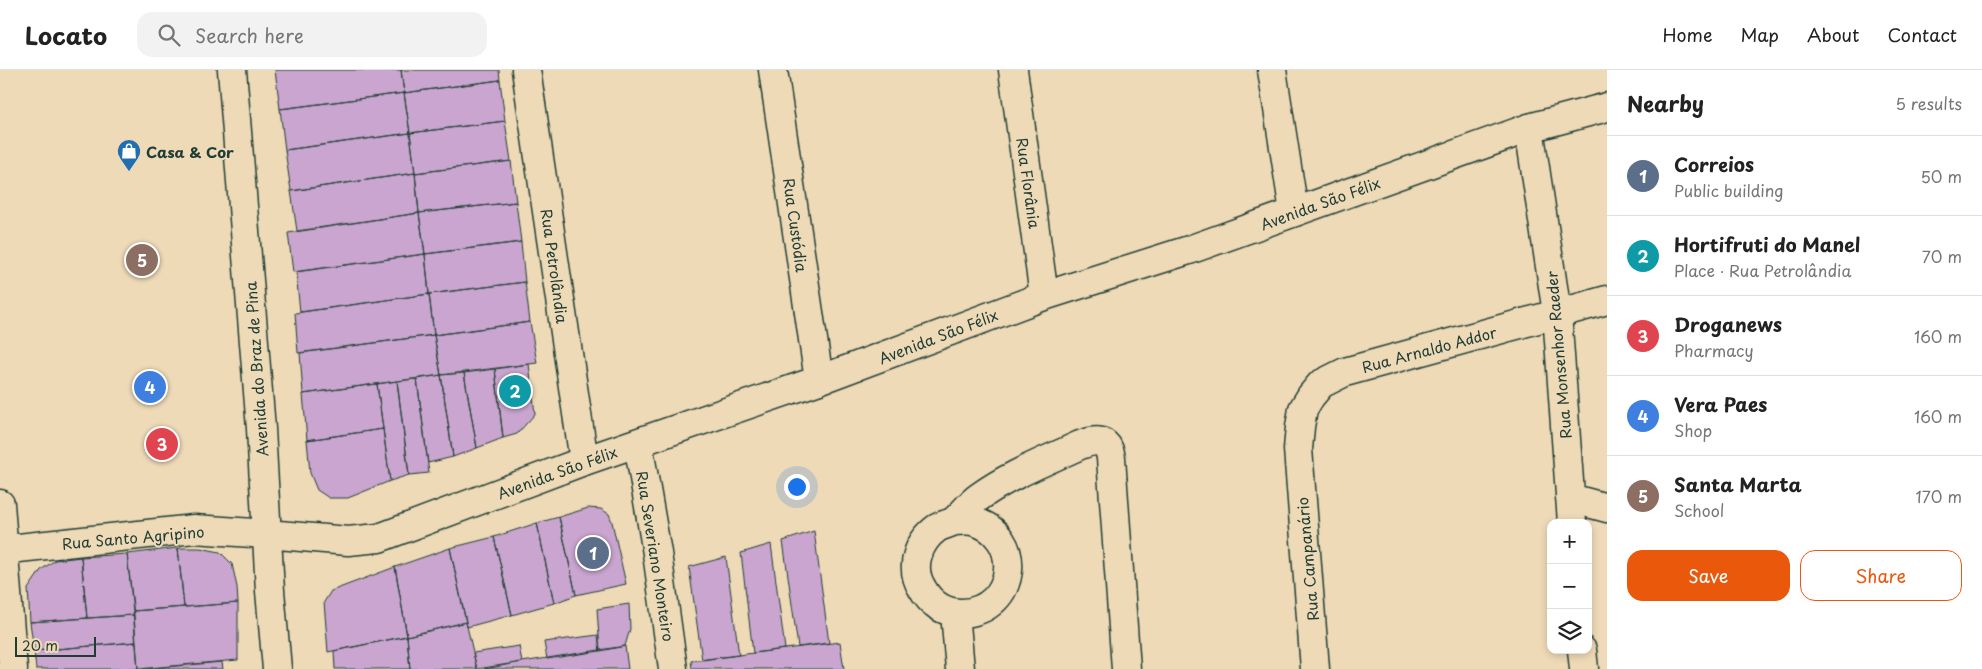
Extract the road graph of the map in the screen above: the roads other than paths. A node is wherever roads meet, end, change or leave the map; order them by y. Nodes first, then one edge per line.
1 (232, 70) edge
2 (526, 70) edge
3 (773, 70) edge
4 (1014, 70) edge
5 (1272, 70) edge
6 (1607, 107) edge
7 (1529, 128) junction
8 (1294, 212) junction
9 (1044, 296) junction
10 (1607, 300) edge
11 (1557, 314) junction
12 (819, 380) junction
13 (638, 443) junction
14 (1298, 449) joint
15 (584, 461) junction
16 (0, 504) edge
17 (1607, 508) edge
18 (1571, 510) edge
19 (954, 521) junction
20 (267, 534) junction
21 (2, 550) edge
22 (955, 613) junction
23 (1582, 654) edge
24 (13, 669) edge
25 (277, 669) edge
26 (673, 669) edge
27 (960, 669) edge
28 (1126, 669) edge
29 (1316, 669) edge
30 (1584, 669) edge

1 - 20 street, Avenida do Braz de Pina
2 - 15 street, Rua Petrolândia
3 - 12 street, Rua Custódia
4 - 9 street, Rua Florânia
5 - 8 street
6 - 7 street, Avenida São Félix
7 - 8 street, Avenida São Félix
7 - 11 street, Rua Monsenhor Raeder
8 - 9 street, Avenida São Félix
9 - 12 street, Avenida São Félix
10 - 11 street, Rua Arnaldo Addor
11 - 14 street, Rua Arnaldo Addor
11 - 18 street, Rua Monsenhor Raeder
12 - 13 street, Avenida São Félix
13 - 15 street, Avenida São Félix
13 - 26 street, Rua Severiano Monteiro
14 - 29 street, Rua Campanário
15 - 20 street, Avenida São Félix
16 - 21 street
17 - 18 street
19 - 22 street
19 - 22 street
19 - 28 street
20 - 21 street, Rua Santo Agripino
20 - 25 street, Avenida do Braz de Pina
21 - 24 street
22 - 27 street
23 - 30 street

